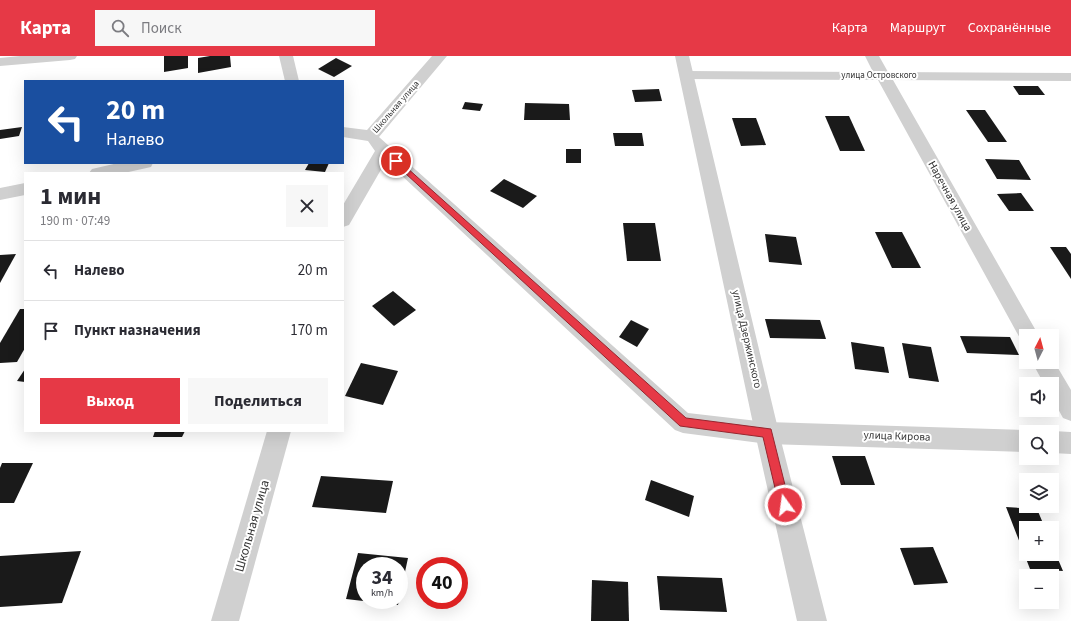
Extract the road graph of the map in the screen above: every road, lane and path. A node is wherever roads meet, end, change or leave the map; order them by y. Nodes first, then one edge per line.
1 (70, 56) edge
2 (286, 56) edge
3 (440, 56) edge
4 (872, 56) edge
5 (0, 62) edge
6 (685, 65) edge
7 (882, 75) junction
8 (1071, 77) edge
9 (292, 80) edge
10 (344, 132) edge
11 (378, 143) junction
12 (141, 164) edge
13 (103, 172) edge
14 (24, 188) edge
15 (0, 194) edge
16 (344, 218) edge
17 (1025, 329) edge
18 (1047, 369) edge
19 (1071, 411) edge
20 (279, 432) edge
21 (767, 433) junction
22 (1019, 441) edge
23 (1059, 442) edge
24 (1071, 443) edge
25 (225, 621) edge
26 (812, 621) edge

1 - 5 street
2 - 9 street
3 - 11 street, Школьная улица
4 - 7 street, Наречная улица
6 - 7 street, улица Островского
6 - 21 street, улица Дзержинского
7 - 8 street, улица Островского
7 - 17 street, Наречная улица
10 - 11 street
11 - 16 street, Школьная улица
11 - 21 street, улица Кирова
12 - 13 street
14 - 15 street
18 - 19 street
20 - 25 street, Школьная улица
21 - 22 street, улица Кирова
21 - 26 street, улица Дзержинского
23 - 24 street

